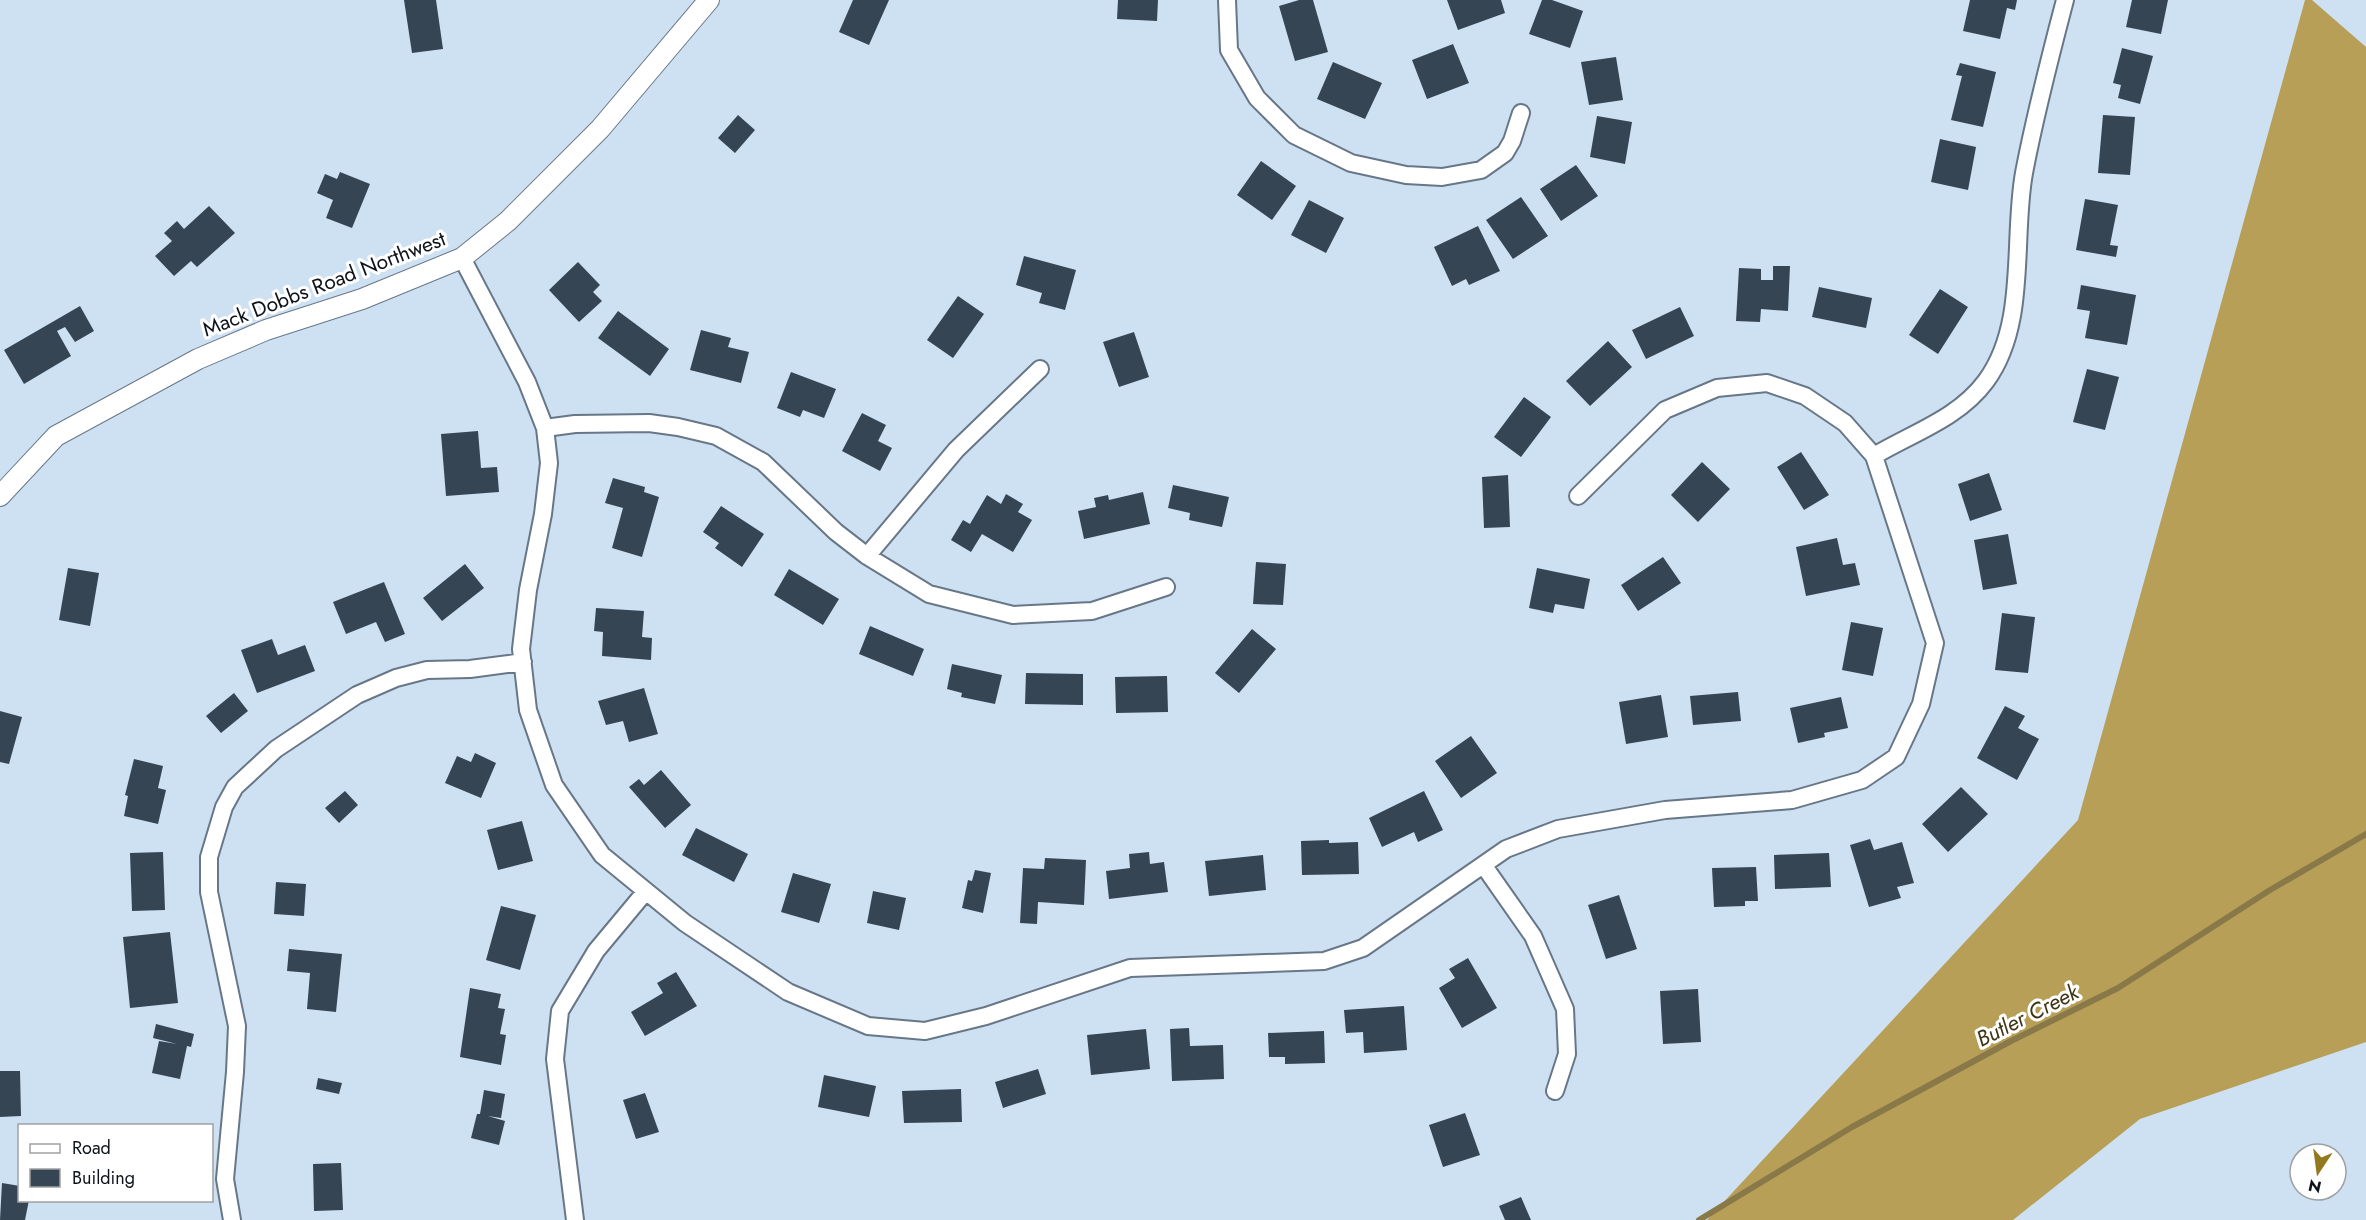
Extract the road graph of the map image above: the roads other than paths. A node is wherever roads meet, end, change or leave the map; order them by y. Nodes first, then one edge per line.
1 (709, 0) edge
2 (1227, 0) edge
3 (2065, 0) edge
4 (1521, 112) dead end
5 (462, 258) junction
6 (1040, 369) dead end
7 (545, 428) junction
8 (1874, 456) junction
9 (0, 496) edge
10 (1578, 496) dead end
11 (867, 556) junction
12 (1166, 587) dead end
13 (523, 662) junction
14 (1484, 866) junction
15 (646, 891) junction
16 (1555, 1091) dead end
17 (232, 1220) edge
18 (575, 1220) edge

1 - 5 street, Mack Dobbs Road Northwest
2 - 4 street
3 - 8 street
5 - 7 street
5 - 9 street, Mack Dobbs Road Northwest
6 - 11 street
7 - 11 street
7 - 13 street
8 - 10 street
8 - 14 street
11 - 12 street
13 - 15 street
13 - 17 street
14 - 15 street
14 - 16 street
15 - 18 street

